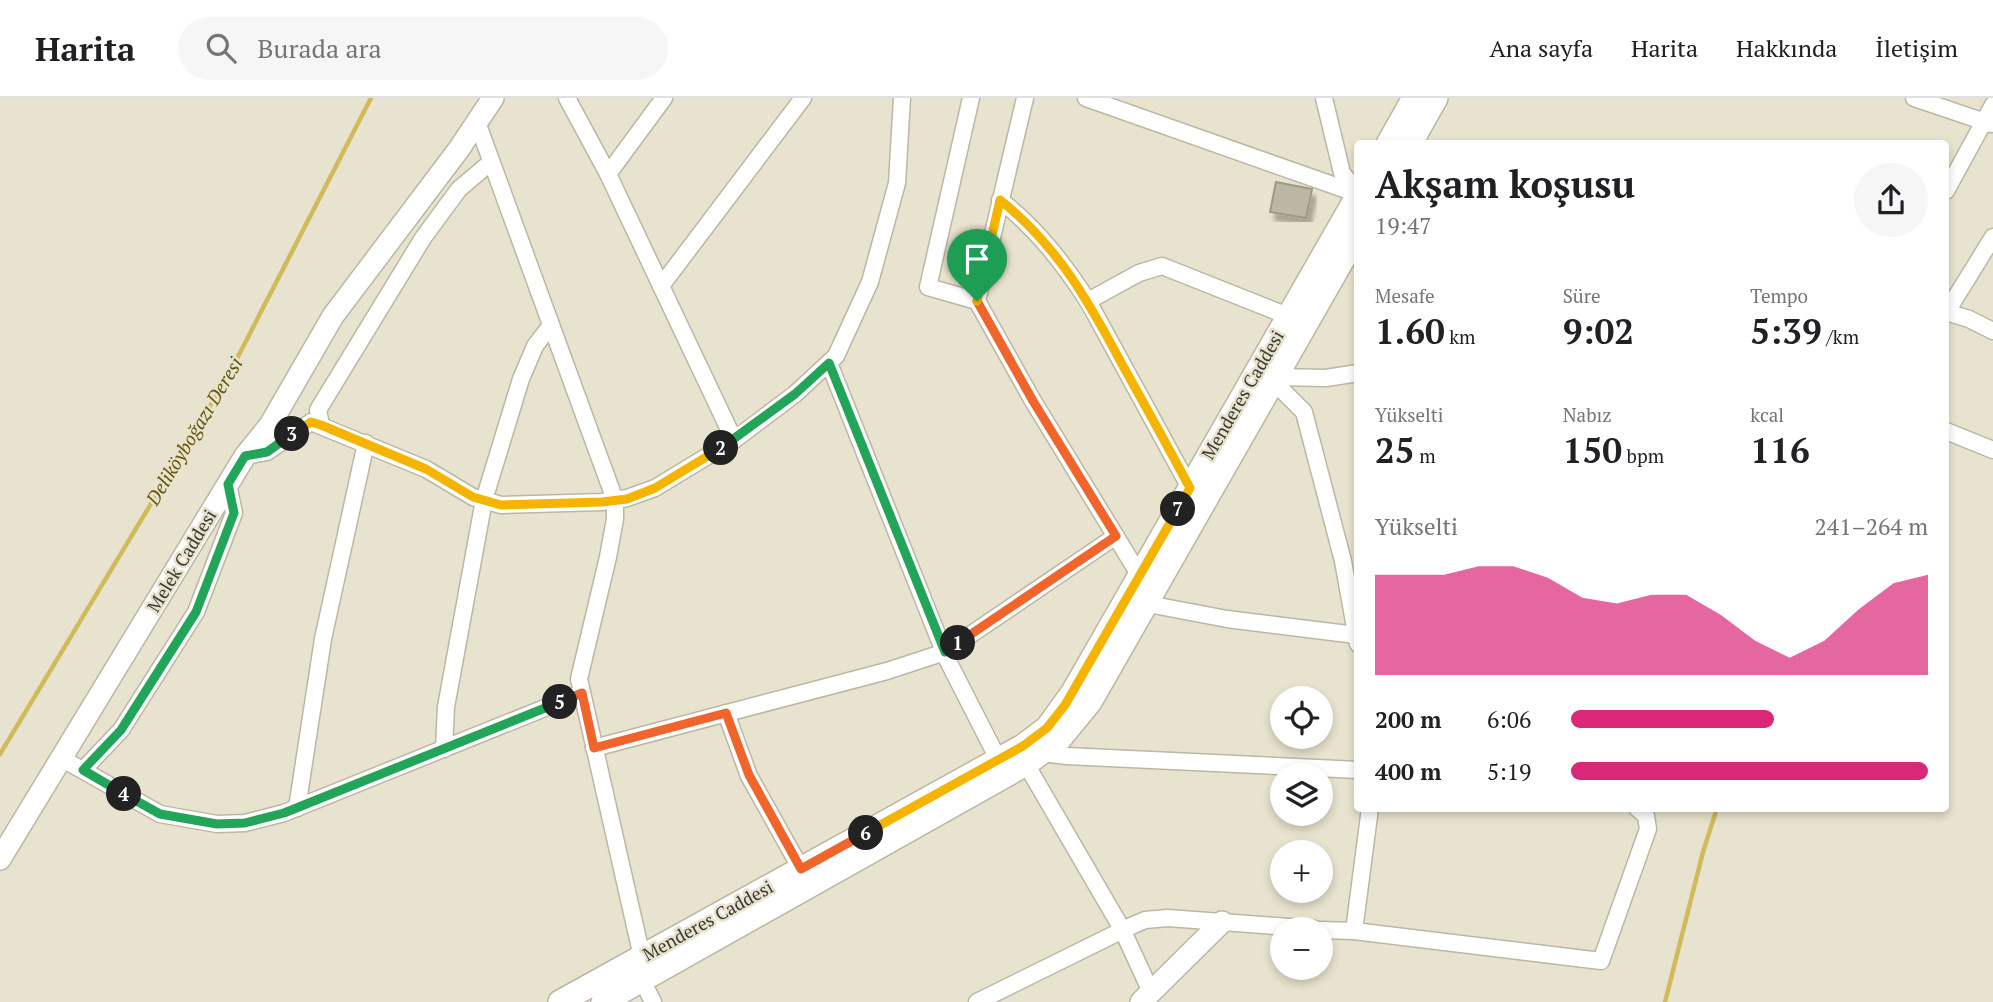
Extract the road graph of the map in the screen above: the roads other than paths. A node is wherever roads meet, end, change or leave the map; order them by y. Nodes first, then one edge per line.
1 (493, 98) edge
2 (567, 98) edge
3 (664, 98) edge
4 (803, 98) edge
5 (902, 98) edge
6 (971, 98) edge
7 (1025, 98) edge
8 (1086, 98) edge
9 (1324, 98) edge
10 (1414, 98) edge
11 (1436, 98) edge
12 (1914, 98) edge
13 (1993, 105) edge
14 (477, 122) junction
15 (1988, 123) edge
16 (1390, 140) edge
17 (1412, 140) edge
18 (491, 162) junction
19 (608, 174) junction
20 (1949, 186) edge
21 (1354, 189) edge
22 (1354, 193) edge
23 (1000, 200) junction
24 (1354, 201) edge
25 (1993, 237) edge
26 (1354, 240) edge
27 (662, 286) junction
28 (977, 301) junction
29 (1088, 301) junction
30 (1949, 308) edge
31 (1949, 314) edge
32 (1288, 316) junction
33 (551, 325) junction
34 (1993, 331) edge
35 (829, 363) junction
36 (1354, 374) edge
37 (1274, 379) junction
38 (321, 425) junction
39 (1949, 432) edge
40 (734, 440) junction
41 (366, 443) junction
42 (1993, 450) edge
43 (245, 456) junction
44 (228, 484) junction
45 (1190, 488) junction
46 (484, 500) junction
47 (615, 500) junction
48 (1116, 536) junction
49 (1140, 576) junction
50 (1148, 604) junction
51 (1354, 623) edge
52 (1354, 640) edge
53 (945, 652) junction
54 (582, 693) junction
55 (726, 713) junction
56 (594, 748) junction
57 (444, 749) junction
58 (61, 758) junction
59 (1034, 758) junction
60 (998, 760) junction
61 (83, 770) junction
62 (1354, 770) edge
63 (297, 808) junction
64 (1369, 812) edge
65 (1642, 812) edge
66 (0, 859) edge
67 (801, 869) junction
68 (1222, 922) junction
69 (1270, 926) edge
70 (1122, 929) junction
71 (1333, 930) edge
72 (1354, 931) junction
73 (642, 969) junction
74 (1146, 997) edge
75 (560, 1002) edge
76 (603, 1002) edge
77 (653, 1002) edge
78 (976, 1002) edge

1 - 14 street, Melek Caddesi
2 - 19 street
3 - 19 street
4 - 27 street
5 - 35 street
6 - 28 street
7 - 23 street
8 - 22 street
9 - 21 street
10 - 16 main road
11 - 17 main road
12 - 15 street
13 - 15 street
14 - 18 street
14 - 43 street, Melek Caddesi
15 - 20 street
18 - 33 street
18 - 38 street
19 - 27 street
23 - 28 street
23 - 29 street
24 - 32 main road, Menderes Caddesi
25 - 30 street
26 - 37 main road, Menderes Caddesi
27 - 40 street
28 - 48 street
29 - 32 street
29 - 45 street
31 - 34 street
32 - 45 main road, Menderes Caddesi
33 - 46 street
33 - 47 street
35 - 40 street
35 - 53 street
36 - 37 street
37 - 50 main road, Menderes Caddesi
37 - 51 street
38 - 41 street
38 - 43 street
39 - 42 street
40 - 47 street
41 - 46 street
41 - 63 street
43 - 44 street, Melek Caddesi
44 - 58 street, Melek Caddesi
44 - 61 street
45 - 49 main road, Menderes Caddesi
46 - 47 street
46 - 57 street
47 - 54 street
48 - 49 street
48 - 53 street
49 - 60 main road, Menderes Caddesi
50 - 52 street
50 - 59 main road, Menderes Caddesi
53 - 55 street
53 - 60 street
54 - 56 street
54 - 57 street
55 - 56 street
55 - 67 street
56 - 73 street
57 - 63 street
58 - 61 street
58 - 66 street, Melek Caddesi
59 - 62 street
59 - 70 street
59 - 73 main road, Menderes Caddesi
60 - 67 main road, Menderes Caddesi
61 - 63 street
64 - 72 street
65 - 72 street
67 - 73 main road, Menderes Caddesi
68 - 69 street
68 - 70 street
68 - 74 street
70 - 74 street
70 - 78 street
71 - 72 street
73 - 75 main road, Menderes Caddesi
73 - 76 main road, Menderes Caddesi
73 - 77 street

